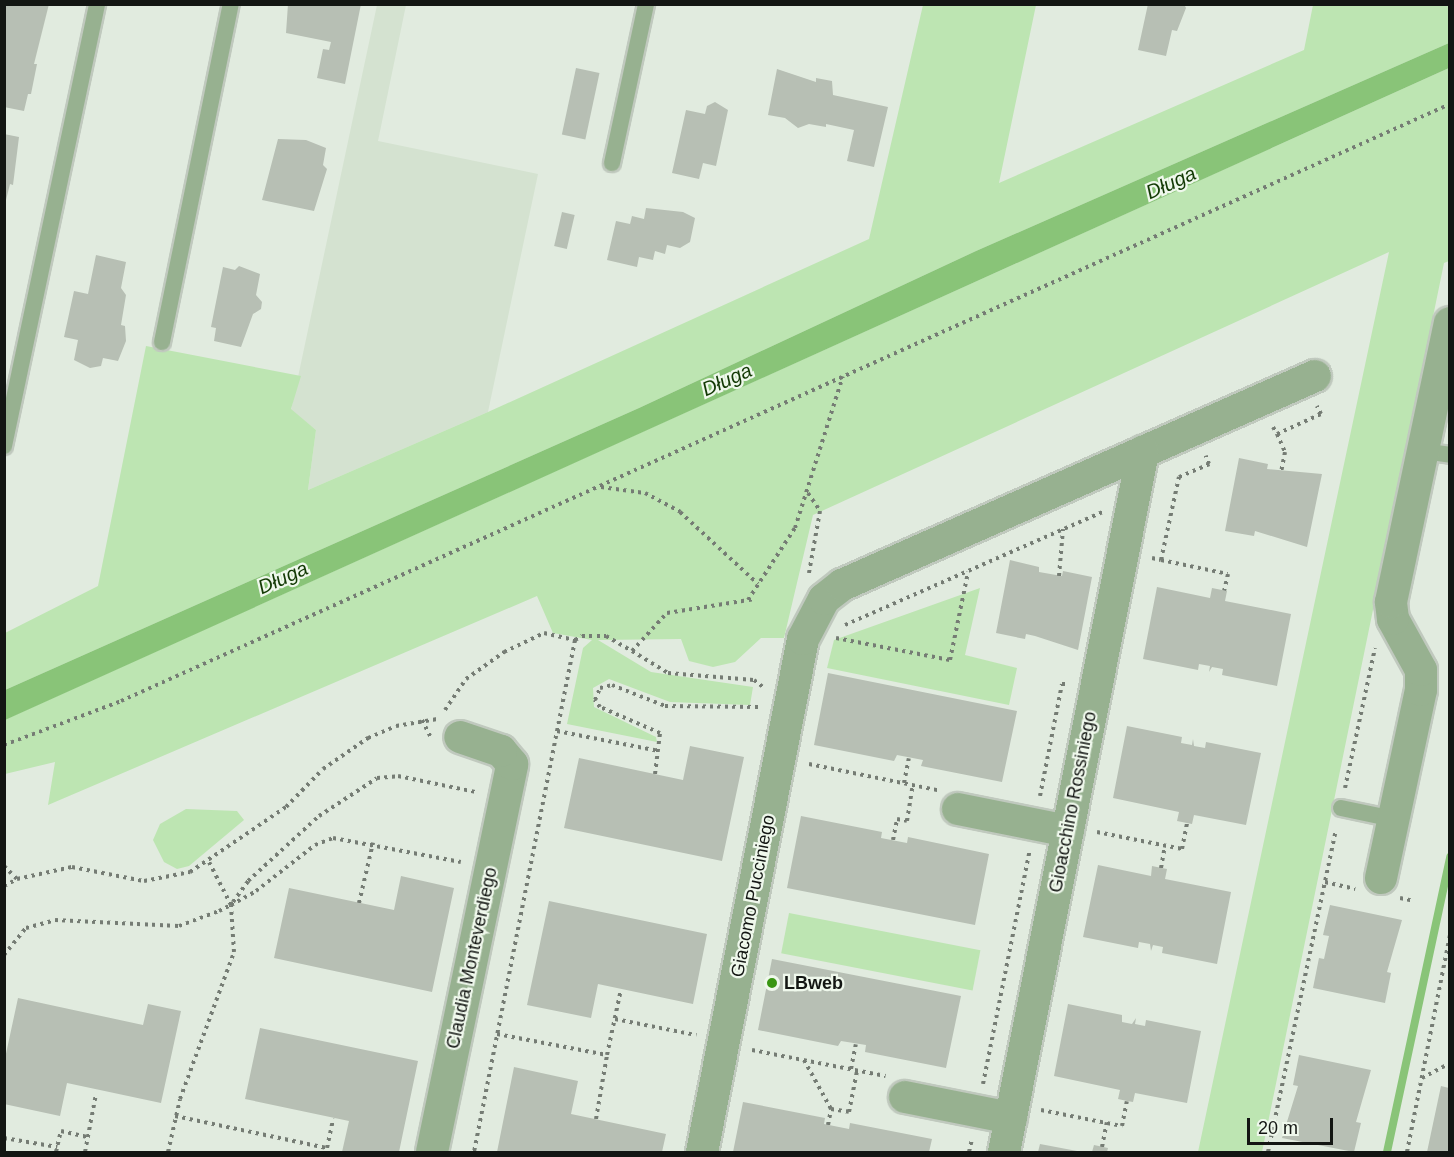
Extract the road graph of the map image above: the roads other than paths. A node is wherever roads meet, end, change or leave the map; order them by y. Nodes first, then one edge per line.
1 (97, 4) edge
2 (231, 4) edge
3 (646, 4) edge
4 (612, 163) dead end
5 (1449, 323) edge
6 (162, 342) dead end
7 (1310, 378) road end
8 (4, 446) edge
9 (1143, 452) junction
10 (1436, 453) edge
11 (460, 737) dead end
12 (952, 801) road end
13 (1341, 808) road end
14 (1393, 819) junction
15 (1086, 834) junction
16 (1381, 878) dead end
17 (898, 1087) road end
18 (1025, 1117) junction
19 (432, 1152) edge
20 (702, 1152) edge
21 (1004, 1152) edge

1 - 8 lane
2 - 6 lane
3 - 4 lane
5 - 10 street
7 - 9 street, Giacomo Pucciniego
9 - 15 street, Gioacchino Rossiniego
9 - 20 street, Giacomo Pucciniego
10 - 14 street
11 - 19 street, Claudia Monteverdiego
12 - 15 street
13 - 14 lane
14 - 16 street
15 - 18 street, Gioacchino Rossiniego
17 - 18 street
18 - 21 street, Gioacchino Rossiniego

